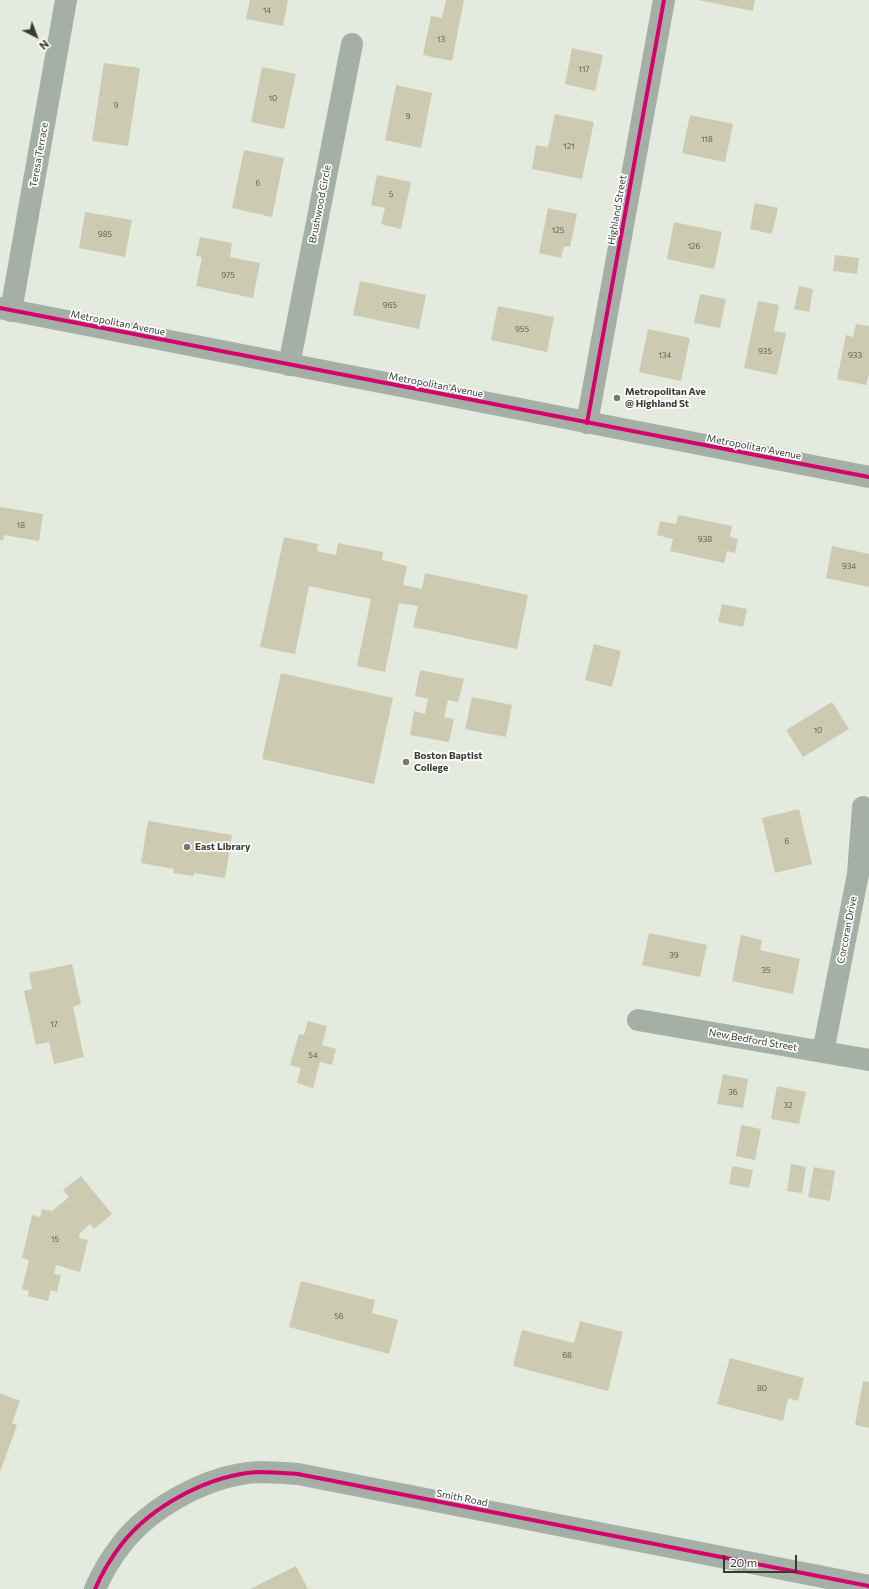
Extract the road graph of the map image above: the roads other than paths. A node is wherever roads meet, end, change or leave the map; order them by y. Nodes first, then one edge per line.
1 (66, 0) edge
2 (664, 0) edge
3 (352, 44) dead end
4 (6, 309) edge
5 (288, 365) junction
6 (587, 423) junction
7 (869, 478) edge
8 (863, 807) dead end
9 (638, 1020) dead end
10 (823, 1052) junction
11 (869, 1060) edge
12 (869, 1586) edge
13 (95, 1589) edge

1 - 4 street, Teresa Terrace
2 - 6 street, Highland Street
3 - 5 street, Brushwood Circle
4 - 5 street, Metropolitan Avenue
5 - 6 street, Metropolitan Avenue
6 - 7 street, Metropolitan Avenue
8 - 10 street, Corcoran Drive
9 - 10 street, New Bedford Street
10 - 11 street, New Bedford Street
12 - 13 street, Smith Road

